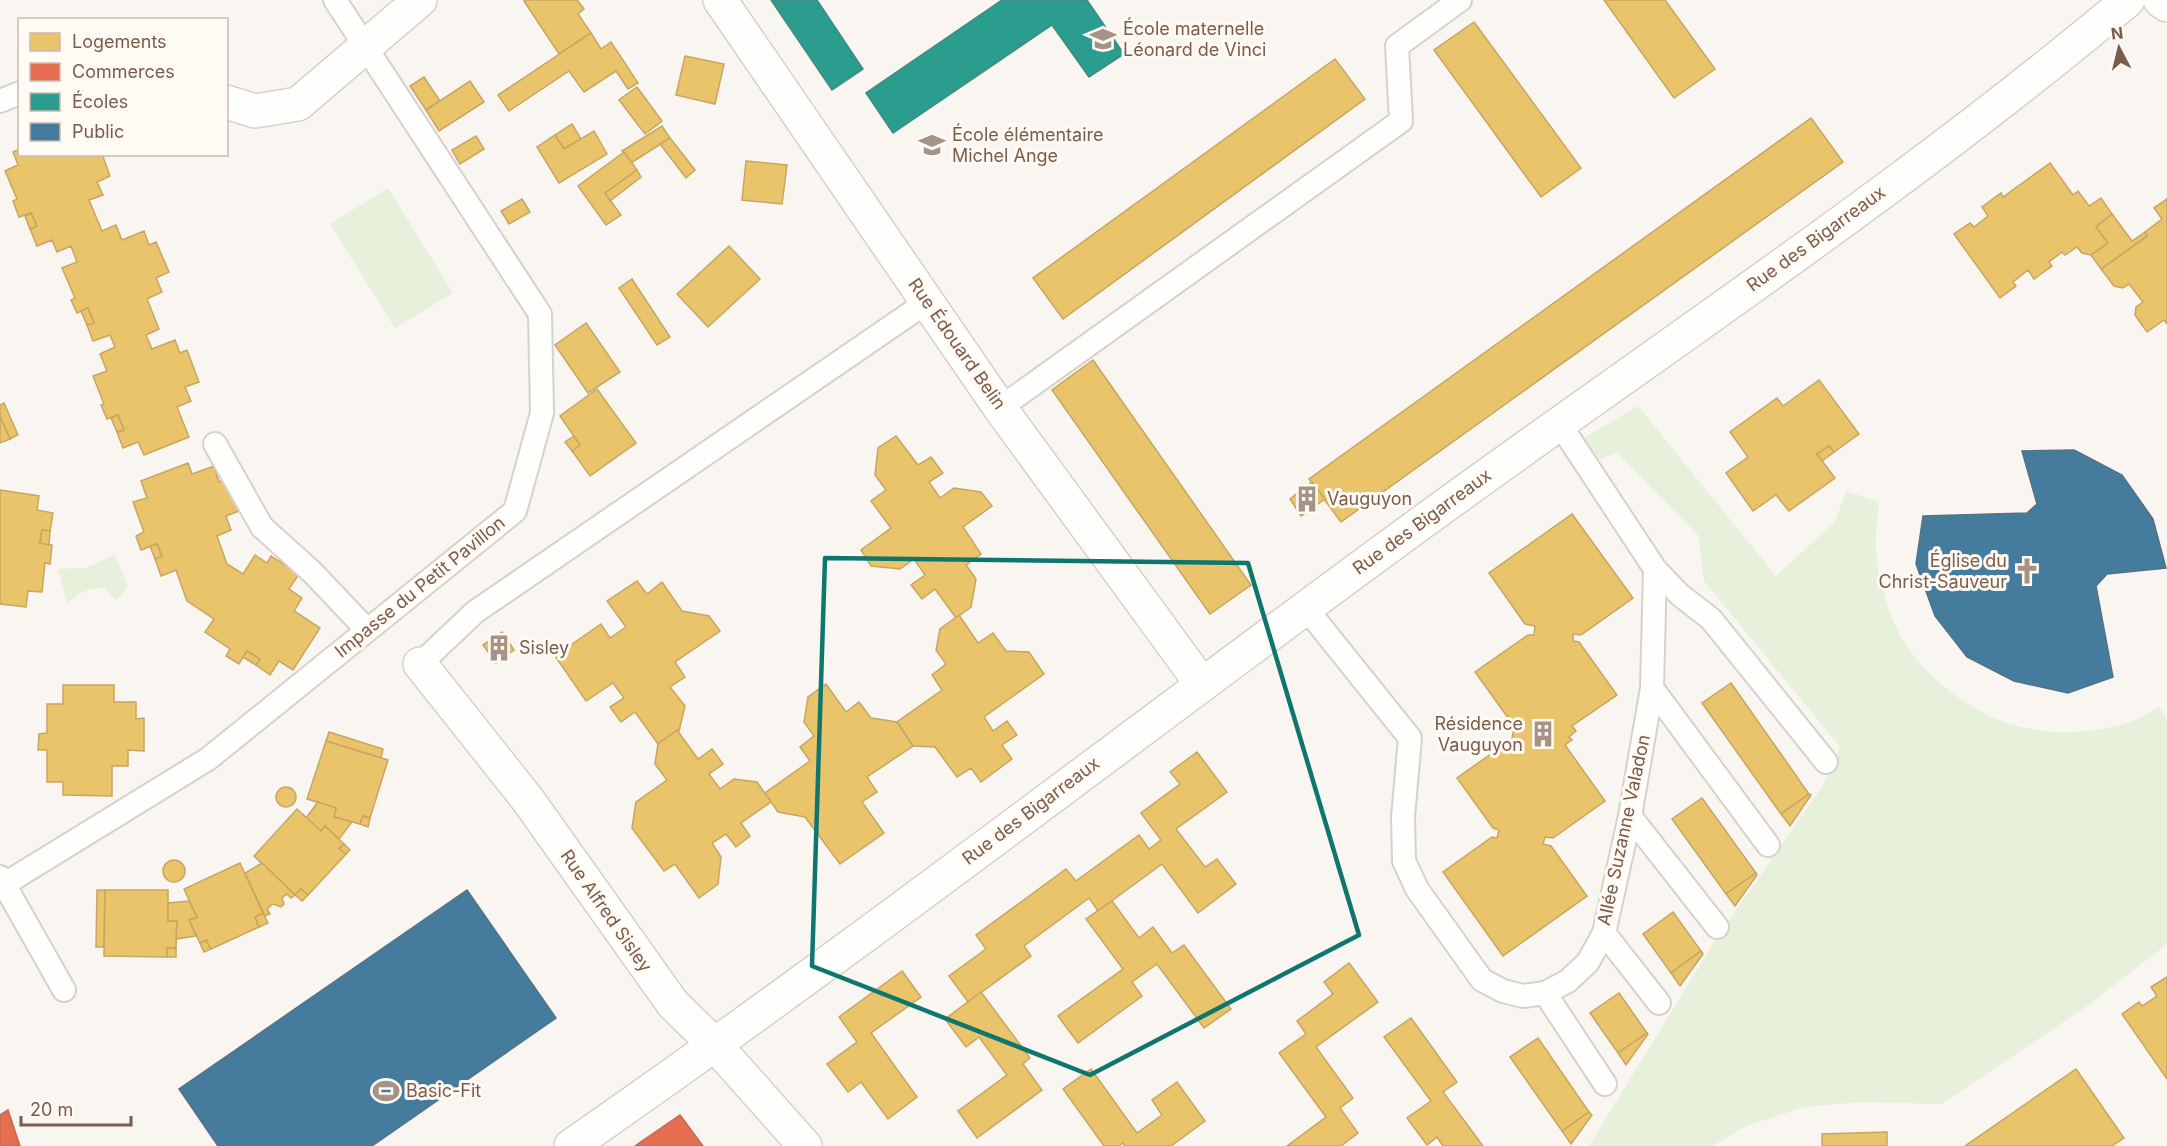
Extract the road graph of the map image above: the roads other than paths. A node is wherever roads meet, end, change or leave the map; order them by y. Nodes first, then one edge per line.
1 (335, 0) edge
2 (420, 0) edge
3 (720, 0) edge
4 (1460, 0) edge
5 (2128, 0) edge
6 (2160, 0) edge
7 (2167, 6) edge
8 (365, 48) junction
9 (18, 94) edge
10 (0, 101) edge
11 (228, 103) edge
12 (927, 302) junction
13 (1000, 408) junction
14 (1559, 423) junction
15 (215, 444) dead end
16 (1654, 569) junction
17 (1305, 608) junction
18 (367, 630) junction
19 (420, 664) joint
20 (1201, 683) junction
21 (1652, 688) junction
22 (1826, 762) dead end
23 (1630, 816) junction
24 (1768, 845) dead end
25 (1, 883) edge
26 (1717, 927) dead end
27 (1604, 933) junction
28 (64, 990) dead end
29 (1545, 993) junction
30 (1659, 1003) dead end
31 (716, 1046) junction
32 (1605, 1084) dead end
33 (571, 1146) edge
34 (805, 1146) edge

1 - 8 lane, Impasse du Petit Pavillon
2 - 8 street
3 - 12 street, Rue Édouard Belin
4 - 13 lane
5 - 14 street, Rue des Bigarreaux
6 - 7 street
8 - 11 street
8 - 18 lane, Impasse du Petit Pavillon
9 - 10 lane
12 - 13 street, Rue Édouard Belin
12 - 19 lane
13 - 20 street, Rue Édouard Belin
14 - 16 lane
14 - 17 street, Rue des Bigarreaux
15 - 18 lane
16 - 21 lane, Allée Suzanne Valadon
16 - 22 lane
17 - 20 street, Rue des Bigarreaux
17 - 29 lane, Allée Suzanne Valadon
18 - 25 lane, Impasse du Petit Pavillon
19 - 31 street, Rue Alfred Sisley
20 - 31 street, Rue des Bigarreaux
21 - 23 lane, Allée Suzanne Valadon
21 - 24 lane
23 - 26 lane
23 - 27 lane, Allée Suzanne Valadon
25 - 28 lane
27 - 29 lane, Allée Suzanne Valadon
27 - 30 lane
29 - 32 lane
31 - 33 street, Rue des Bigarreaux
31 - 34 street, Rue Alfred Sisley

